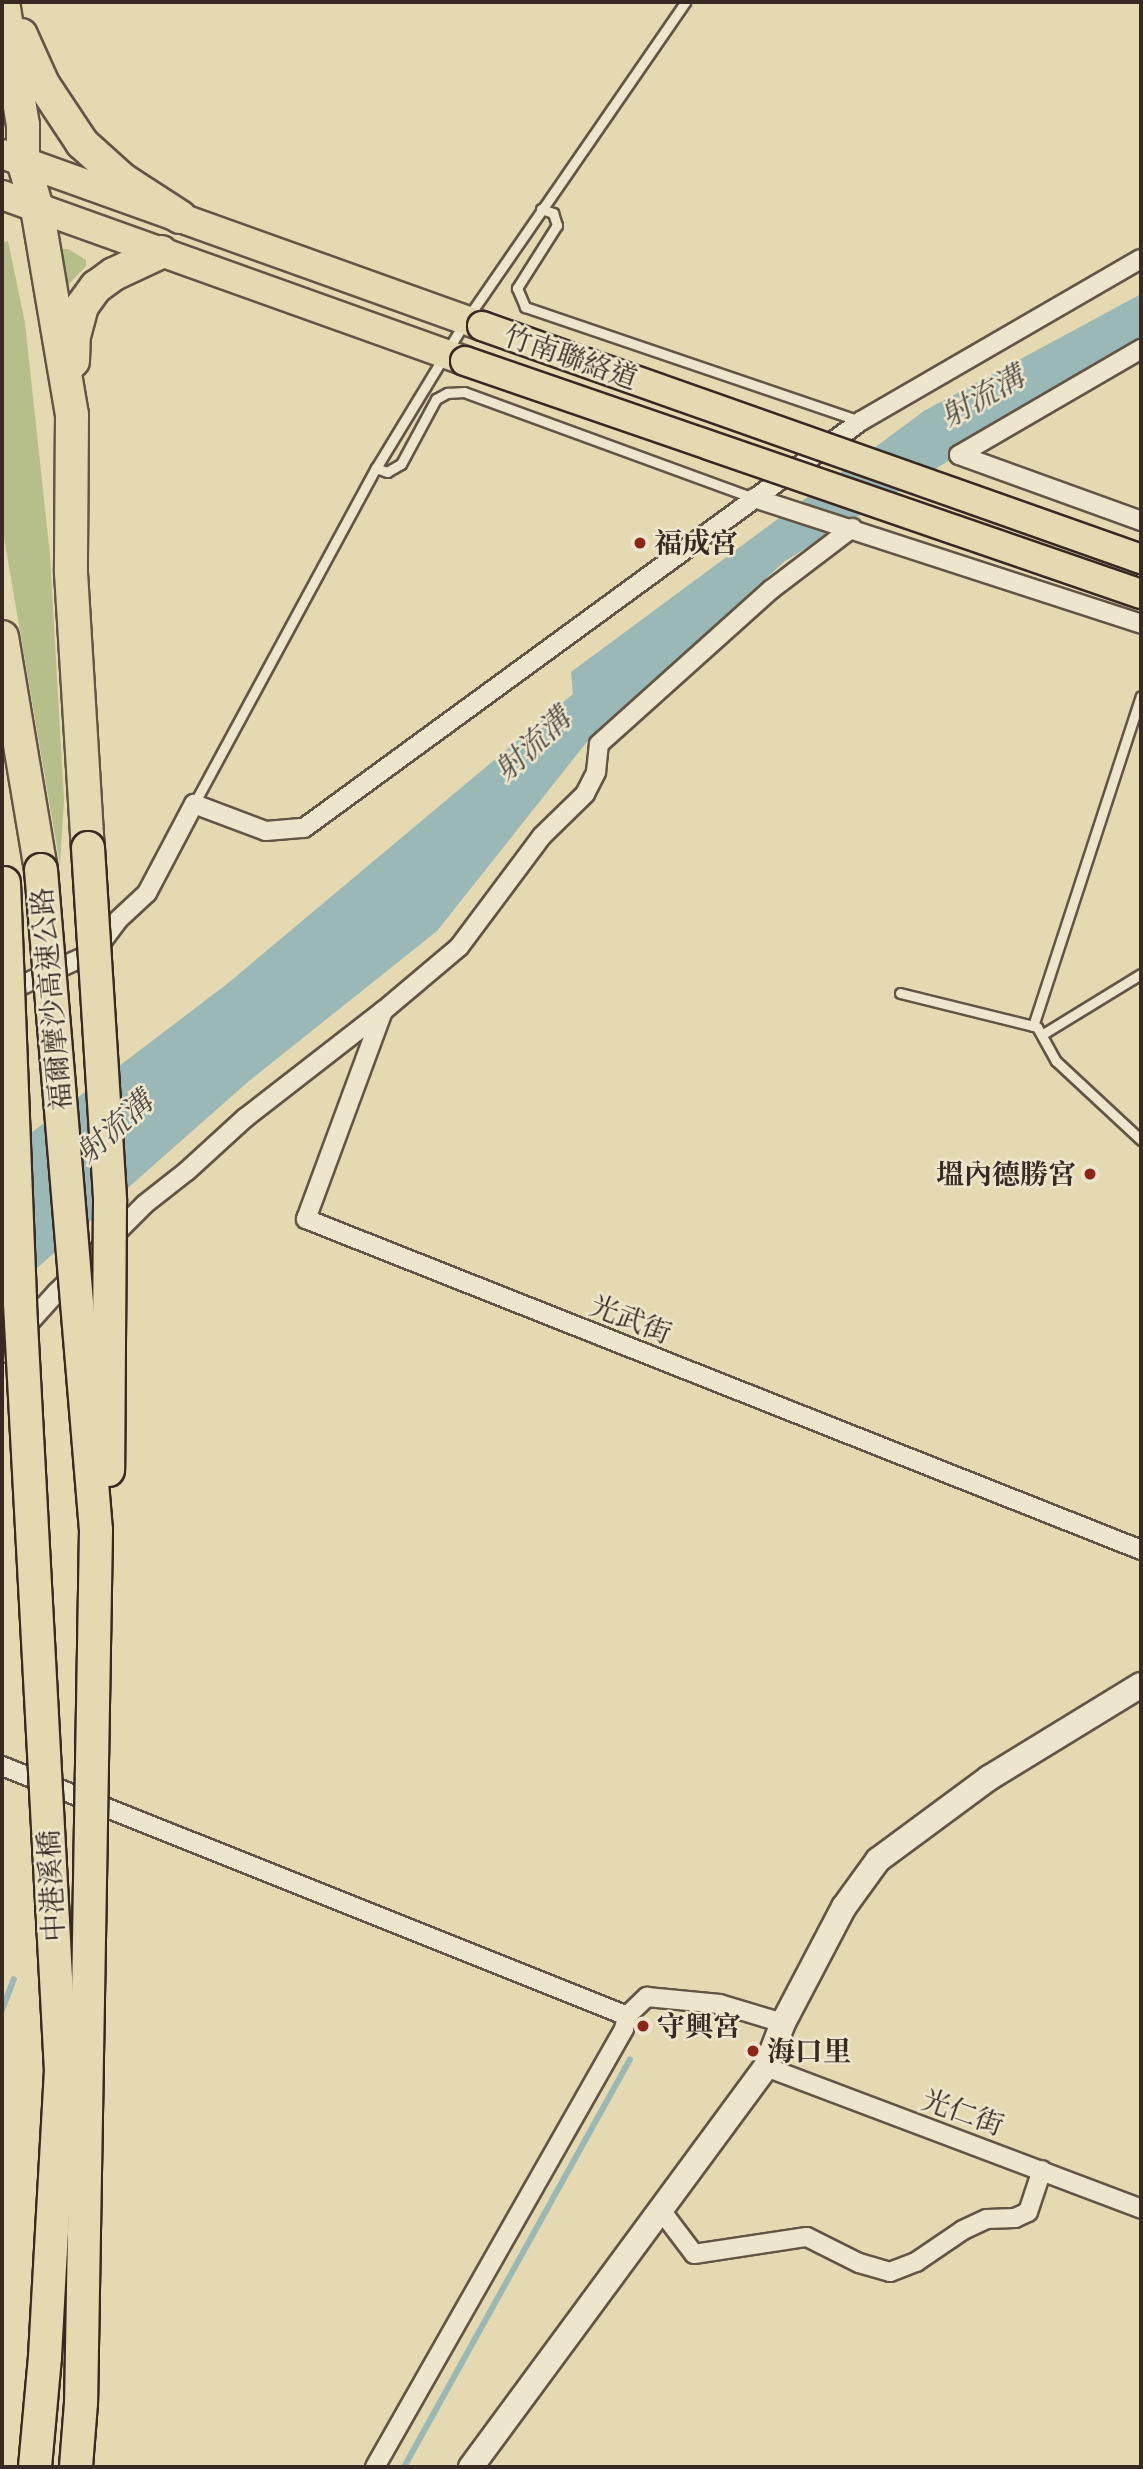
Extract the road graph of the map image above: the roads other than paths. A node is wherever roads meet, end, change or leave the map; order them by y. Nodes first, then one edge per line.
1 (3, 2) edge
2 (9, 2) edge
3 (685, 2) edge
4 (13, 158) edge
5 (2, 195) edge
6 (37, 208) junction
7 (541, 209) junction
8 (180, 216) junction
9 (161, 252) junction
10 (1141, 259) edge
11 (474, 323) junction
12 (1141, 349) edge
13 (455, 358) junction
14 (72, 415) junction
15 (861, 421) junction
16 (376, 468) junction
17 (754, 498) junction
18 (1141, 521) edge
19 (852, 528) junction
20 (1141, 559) edge
21 (1141, 594) edge
22 (1141, 624) edge
23 (2, 637) edge
24 (1141, 696) edge
25 (194, 804) junction
26 (3, 878) edge
27 (1141, 974) edge
28 (900, 993) dead end
29 (2, 994) edge
30 (383, 1011) junction
31 (1033, 1026) junction
32 (1043, 1034) junction
33 (2, 1132) edge
34 (1141, 1140) edge
35 (20, 1304) junction
36 (2, 1353) edge
37 (96, 1530) junction
38 (1141, 1550) edge
39 (1141, 1685) edge
40 (2, 1766) edge
41 (627, 2016) junction
42 (783, 2023) junction
43 (766, 2067) junction
44 (1042, 2170) junction
45 (660, 2209) junction
46 (1141, 2209) edge
47 (480, 2463) edge
48 (34, 2467) edge
49 (76, 2467) edge
50 (375, 2467) edge

1 - 4 highway
2 - 8 highway
3 - 7 lane
4 - 6 highway
4 - 8 main road, 竹南聯絡道
5 - 6 main road, 竹南聯絡道
6 - 9 main road, 竹南聯絡道
6 - 14 highway
7 - 11 lane
7 - 15 lane
8 - 11 main road, 竹南聯絡道
9 - 13 main road, 竹南聯絡道
9 - 14 highway
10 - 15 street
11 - 13 lane
11 - 20 main road, 竹南聯絡道, bridge
12 - 18 street
13 - 16 lane
13 - 21 main road, 竹南聯絡道, bridge
14 - 37 highway, bridge
15 - 17 street
16 - 17 lane
16 - 25 lane
17 - 19 street
17 - 25 street
19 - 22 street
19 - 30 street
23 - 37 highway, 福爾摩沙高速公路, bridge
24 - 31 lane
25 - 29 street
26 - 35 highway, 福爾摩沙高速公路, bridge
27 - 32 lane
28 - 31 lane
30 - 36 street
30 - 38 street, 光武街
31 - 32 lane
32 - 34 lane
33 - 35 highway, bridge
35 - 48 highway, 中港溪橋, bridge
37 - 49 highway, 中港溪橋, bridge
39 - 42 street
40 - 41 street
41 - 42 street
41 - 50 street
42 - 43 street
43 - 44 street, 光仁街
43 - 45 street
44 - 45 street
44 - 46 street, 光仁街
45 - 47 street

